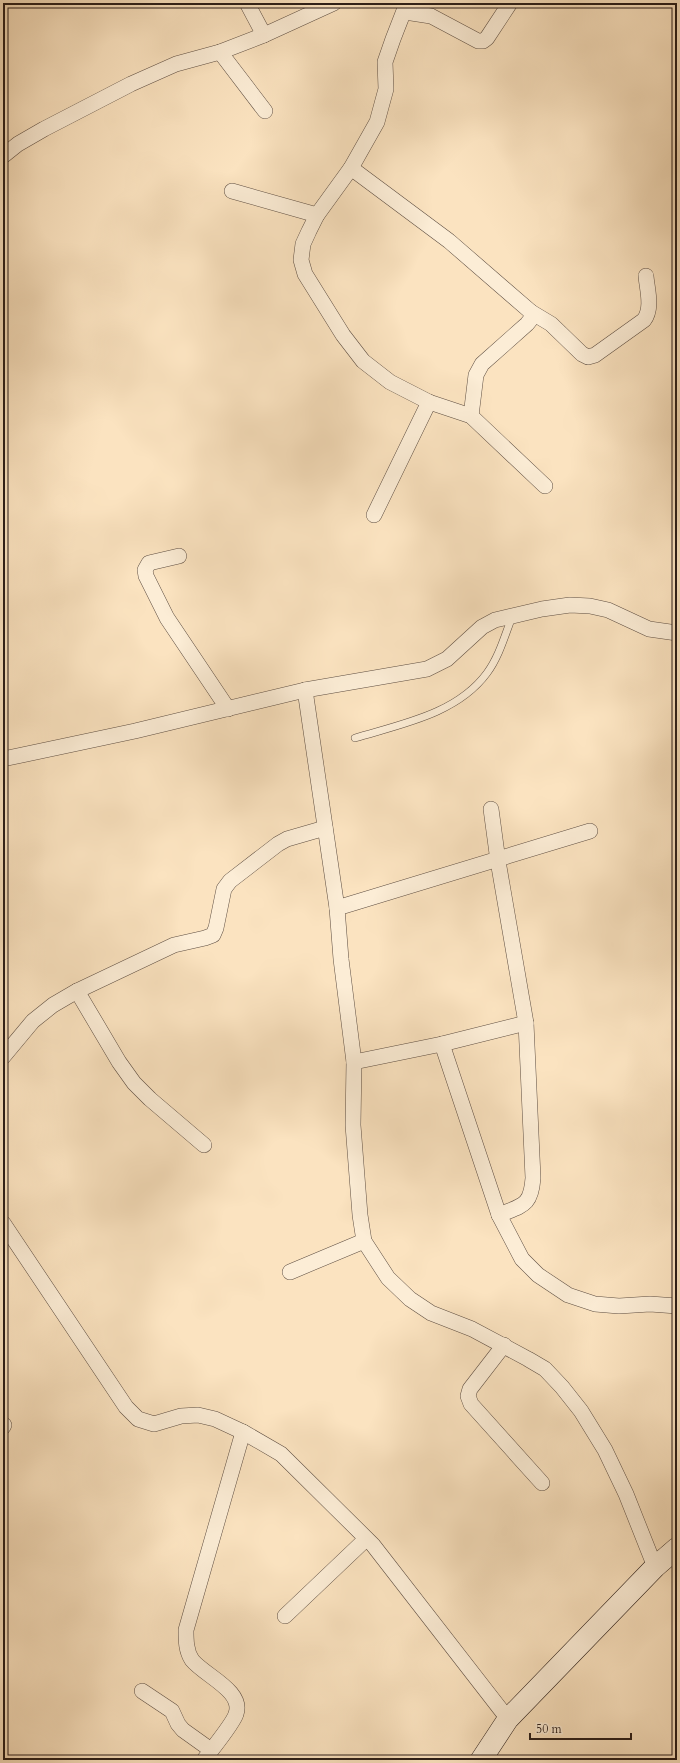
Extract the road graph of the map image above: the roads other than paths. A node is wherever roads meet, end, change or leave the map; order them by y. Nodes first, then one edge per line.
1 (247, 3) edge
2 (334, 3) edge
3 (510, 3) edge
4 (406, 8) edge
5 (264, 35) junction
6 (220, 52) junction
7 (265, 111) dead end
8 (3, 156) edge
9 (351, 168) junction
10 (232, 191) dead end
11 (317, 215) junction
12 (646, 276) dead end
13 (531, 312) junction
14 (428, 402) junction
15 (471, 416) junction
16 (545, 486) dead end
17 (374, 514) dead end
18 (179, 556) dead end
19 (512, 616) junction
20 (677, 633) edge
21 (305, 690) junction
22 (228, 709) junction
23 (355, 738) dead end
24 (3, 759) edge
25 (491, 809) dead end
26 (325, 828) junction
27 (590, 831) dead end
28 (498, 861) junction
29 (337, 908) junction
30 (77, 991) junction
31 (526, 1023) junction
32 (442, 1044) junction
33 (3, 1057) edge
34 (354, 1062) junction
35 (204, 1145) dead end
36 (499, 1215) junction
37 (3, 1223) edge
38 (364, 1241) junction
39 (290, 1272) dead end
40 (677, 1306) edge
41 (504, 1345) junction
42 (243, 1432) junction
43 (542, 1483) dead end
44 (366, 1539) junction
45 (677, 1548) edge
46 (655, 1567) junction
47 (285, 1616) dead end
48 (142, 1691) dead end
49 (508, 1718) junction
50 (208, 1755) edge
51 (481, 1760) edge

1 - 5 street
2 - 5 street
3 - 4 street
4 - 9 street
5 - 6 street
6 - 7 street
6 - 8 street
9 - 11 street
9 - 13 street
10 - 11 street
11 - 14 street
12 - 13 street
13 - 15 street
14 - 15 street
14 - 17 street
15 - 16 street
18 - 22 street
19 - 20 street
19 - 21 street
19 - 23 lane
21 - 22 street
21 - 26 street
22 - 24 street
25 - 28 street
26 - 29 street
26 - 30 street
27 - 28 street
28 - 29 street
28 - 31 street
29 - 34 street
30 - 33 street
30 - 35 street
31 - 32 street
31 - 36 street
32 - 34 street
32 - 36 street
34 - 38 street
36 - 40 street
37 - 42 street
38 - 39 street
38 - 41 street
41 - 43 street
41 - 46 street
42 - 44 street
42 - 50 street
44 - 47 street
44 - 49 street
45 - 46 street
46 - 49 street
48 - 50 street
49 - 51 street

